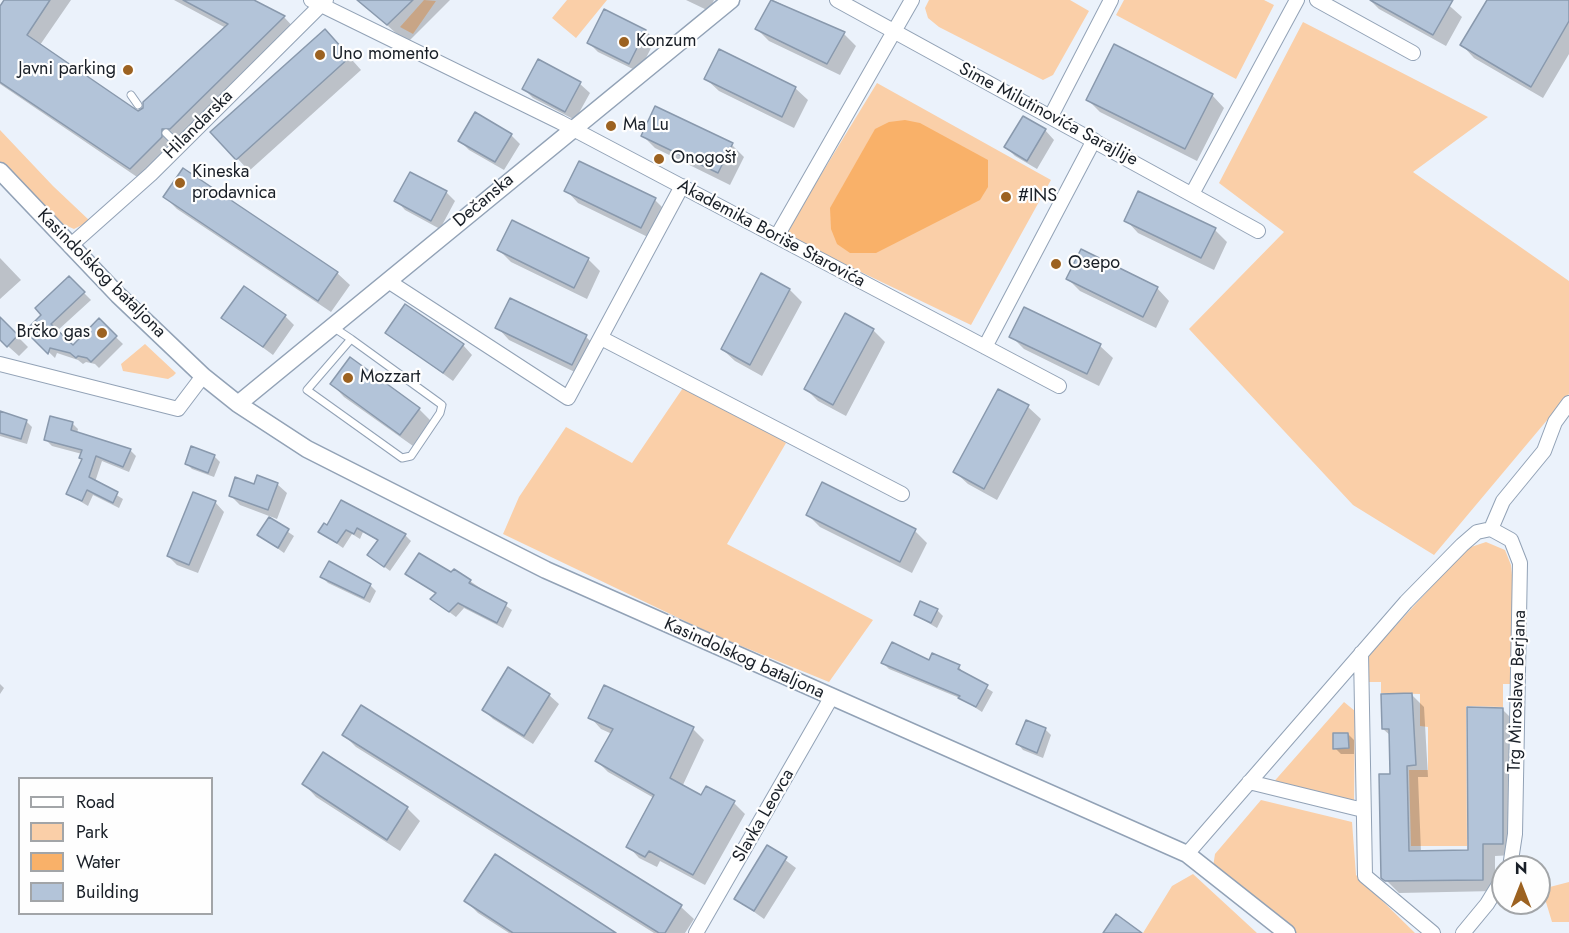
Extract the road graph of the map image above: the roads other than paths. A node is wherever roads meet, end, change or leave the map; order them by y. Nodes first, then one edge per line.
1 (731, 0) edge
2 (837, 0) edge
3 (912, 0) edge
4 (1111, 0) edge
5 (1297, 0) edge
6 (1317, 0) edge
7 (319, 2) edge
8 (893, 32) junction
9 (1413, 53) dead end
10 (130, 95) dead end
11 (138, 105) dead end
12 (1051, 116) junction
13 (571, 129) junction
14 (166, 134) dead end
15 (1094, 140) junction
16 (178, 145) junction
17 (0, 171) edge
18 (682, 186) junction
19 (1192, 194) junction
20 (1258, 231) dead end
21 (777, 236) junction
22 (70, 246) junction
23 (388, 281) junction
24 (333, 326) junction
25 (600, 338) junction
26 (351, 339) junction
27 (985, 347) junction
28 (0, 364) edge
29 (203, 376) junction
30 (1059, 386) dead end
31 (1569, 403) edge
32 (238, 404) junction
33 (902, 494) dead end
34 (1491, 529) junction
35 (1361, 653) junction
36 (831, 698) junction
37 (1249, 782) junction
38 (1363, 810) junction
39 (1187, 854) junction
40 (1512, 855) edge
41 (1491, 898) edge
42 (696, 933) edge
43 (1287, 933) edge
44 (1433, 933) edge
45 (1463, 933) edge

1 - 13 street, Dečanska
2 - 8 street, Sime Milutinovića Sarajlije
3 - 8 street
4 - 12 street
5 - 19 street
6 - 9 street
7 - 13 street, Akademika Boriše Starovića
7 - 16 street, Hilandarska
8 - 12 street, Sime Milutinovića Sarajlije
8 - 21 street
10 - 11 lane
12 - 15 street, Sime Milutinovića Sarajlije
13 - 18 street, Akademika Boriše Starovića
13 - 23 street, Dečanska
14 - 16 lane
15 - 19 street, Sime Milutinovića Sarajlije
15 - 27 street
16 - 22 street, Hilandarska
17 - 22 street, Kasindolskog bataljona
18 - 21 street, Akademika Boriše Starovića
18 - 25 street
19 - 20 street, Sime Milutinovića Sarajlije
21 - 27 street, Akademika Boriše Starovića
22 - 29 street, Kasindolskog bataljona
23 - 24 street, Dečanska
23 - 25 street
24 - 26 lane
24 - 32 street, Dečanska
25 - 33 street
26 - 26 lane
27 - 30 street, Akademika Boriše Starovića
28 - 29 street
29 - 32 street, Kasindolskog bataljona
31 - 34 street
32 - 36 street, Kasindolskog bataljona
34 - 35 street
34 - 40 street, Trg Miroslava Berjana
35 - 37 street
35 - 38 street
36 - 39 street, Kasindolskog bataljona
36 - 42 street, Slavka Leovca
37 - 38 street
37 - 39 street
38 - 44 street
39 - 43 street, Kasindolskog bataljona
41 - 45 street

